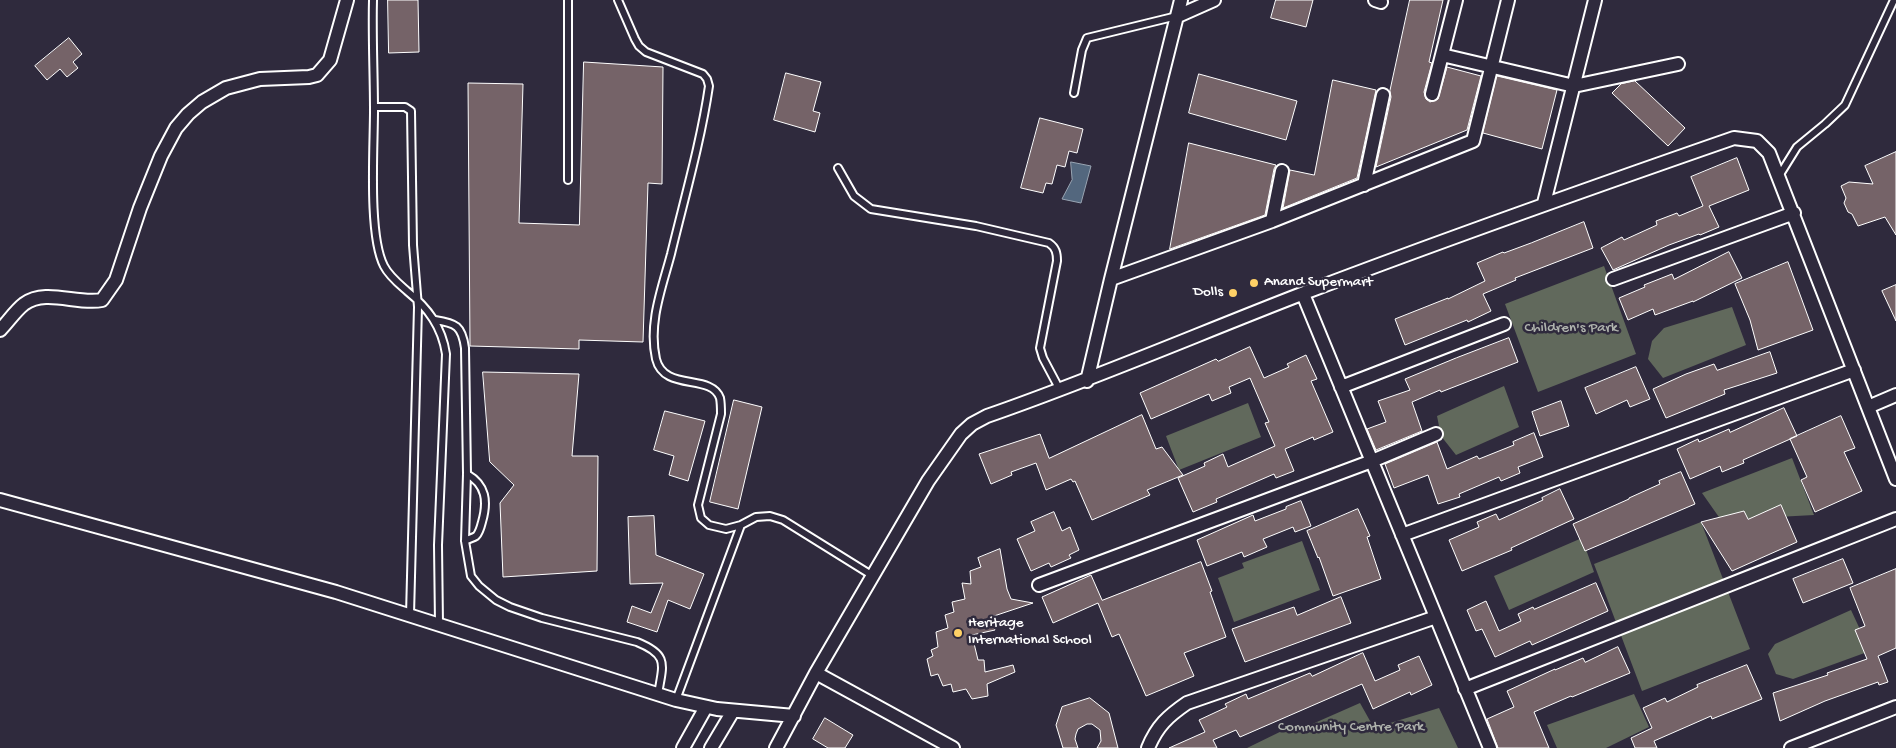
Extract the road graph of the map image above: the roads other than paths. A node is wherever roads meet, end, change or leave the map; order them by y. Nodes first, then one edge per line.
1 (347, 0) edge
2 (373, 0) edge
3 (568, 0) edge
4 (618, 0) edge
5 (1181, 0) edge
6 (1214, 0) edge
7 (1456, 0) edge
8 (1508, 0) edge
9 (1594, 0) edge
10 (1894, 0) edge
11 (1178, 16) junction
12 (1442, 54) junction
13 (1678, 64) dead end
14 (1492, 66) junction
15 (1574, 86) junction
16 (1074, 93) dead end
17 (1432, 94) dead end
18 (1383, 95) dead end
19 (374, 107) junction
20 (838, 168) dead end
21 (1282, 171) dead end
22 (1779, 176) junction
23 (568, 180) dead end
24 (1364, 185) junction
25 (1544, 203) junction
26 (1794, 213) junction
27 (1272, 221) junction
28 (1111, 278) junction
29 (1613, 279) dead end
30 (1303, 294) junction
31 (417, 299) junction
32 (435, 320) junction
33 (1504, 324) dead end
34 (0, 330) edge
35 (1854, 370) junction
36 (1087, 381) junction
37 (1341, 386) junction
38 (1061, 391) junction
39 (1896, 395) edge
40 (1868, 407) junction
41 (1436, 434) dead end
42 (1372, 462) junction
43 (467, 474) junction
44 (1896, 479) edge
45 (0, 500) edge
46 (1896, 519) edge
47 (741, 525) junction
48 (1402, 535) junction
49 (465, 541) junction
50 (873, 576) junction
51 (1039, 585) dead end
52 (410, 615) junction
53 (1436, 617) junction
54 (439, 624) junction
55 (816, 673) junction
56 (1465, 689) junction
57 (658, 694) junction
58 (676, 700) junction
59 (706, 707) junction
60 (1896, 707) edge
61 (733, 711) junction
62 (794, 716) junction
63 (684, 748) edge
64 (711, 748) edge
65 (776, 748) edge
66 (953, 748) edge
67 (1148, 748) edge
68 (1490, 748) edge
69 (1792, 748) edge

1 - 34 street
2 - 19 lane
3 - 23 lane
4 - 47 lane
5 - 11 street
6 - 11 street
7 - 12 street
8 - 14 street
9 - 15 street
10 - 22 lane
11 - 16 lane
11 - 28 street
12 - 14 street
12 - 17 street
13 - 15 street
14 - 15 street
14 - 24 street
15 - 25 street
18 - 24 street
19 - 31 lane
19 - 31 lane
20 - 38 lane
21 - 27 street
22 - 25 street
22 - 26 street
24 - 27 street
25 - 30 street
26 - 29 street
26 - 35 street
27 - 28 street
28 - 36 street
30 - 36 street
30 - 37 street
31 - 32 lane
31 - 52 lane
32 - 43 lane
32 - 54 lane
33 - 37 street
35 - 40 street
35 - 48 street
36 - 38 street
37 - 42 street
38 - 50 street
39 - 40 street
40 - 44 street
41 - 42 street
42 - 48 street
42 - 51 street
43 - 49 lane
43 - 49 lane
45 - 52 street
46 - 56 street
47 - 50 lane
47 - 58 lane
48 - 53 street
49 - 57 lane
50 - 55 street
52 - 54 street
53 - 56 street
53 - 67 street
54 - 57 street
55 - 62 street
55 - 66 street
56 - 68 street
57 - 58 street
58 - 59 street
59 - 61 street
59 - 63 street
60 - 69 street
61 - 62 street
61 - 64 street
62 - 65 street

